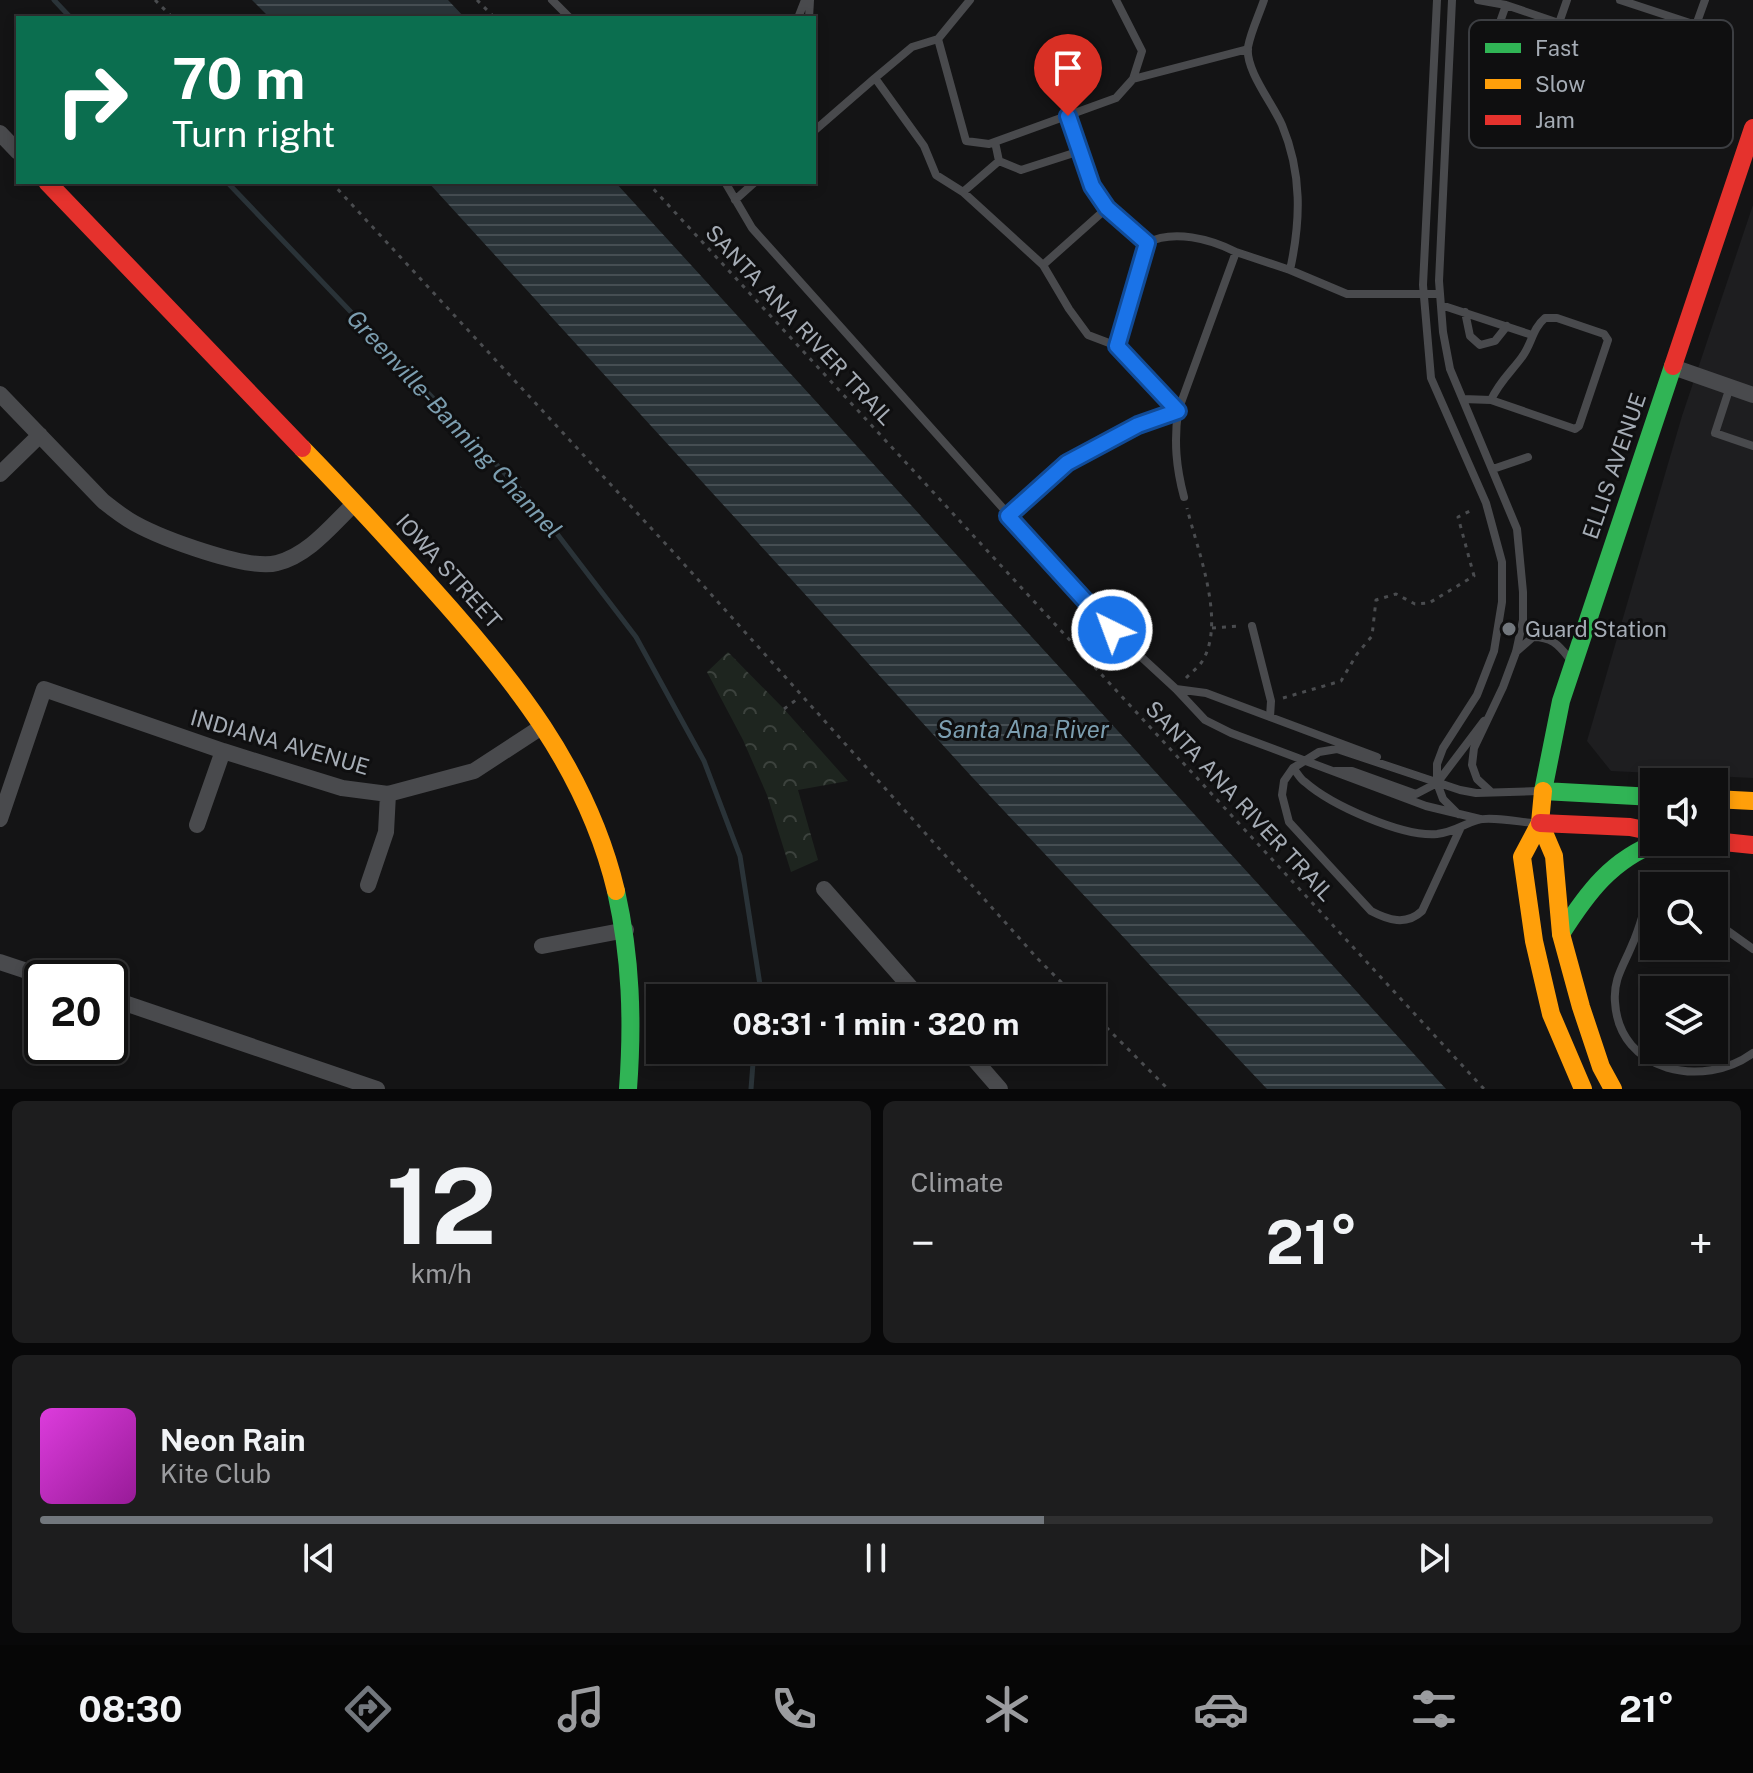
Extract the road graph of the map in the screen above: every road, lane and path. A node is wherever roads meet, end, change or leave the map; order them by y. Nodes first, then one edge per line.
1 (155, 0) edge
2 (477, 0) edge
3 (552, 0) edge
4 (970, 0) edge
5 (1116, 0) edge
6 (1264, 0) edge
7 (1437, 0) edge
8 (1452, 0) edge
9 (1478, 0) edge
10 (1567, 0) edge
11 (1620, 0) edge
12 (1705, 0) edge
13 (1506, 5) junction
14 (171, 16) edge
15 (493, 16) edge
16 (568, 16) edge
17 (1501, 20) edge
18 (1550, 20) edge
19 (1560, 20) edge
20 (1681, 20) edge
21 (1698, 20) edge
22 (938, 39) junction
23 (1248, 49) junction
24 (875, 78) junction
25 (1133, 79) junction
26 (1068, 116) junction
27 (1753, 128) edge
28 (816, 129) edge
29 (0, 133) edge
30 (995, 142) junction
31 (16, 150) edge
32 (1080, 151) junction
33 (999, 161) junction
34 (49, 184) edge
35 (333, 184) edge
36 (649, 184) edge
37 (726, 184) edge
38 (753, 184) edge
39 (963, 192) junction
40 (735, 200) junction
41 (1107, 208) junction
42 (1147, 243) junction
43 (1236, 252) junction
44 (1043, 265) junction
45 (1290, 270) junction
46 (1440, 294) junction
47 (1424, 295) junction
48 (1441, 305) junction
49 (1465, 312) junction
50 (1507, 326) junction
51 (1532, 335) junction
52 (1117, 346) junction
53 (1673, 367) junction
54 (1730, 387) junction
55 (0, 394) edge
56 (1753, 395) edge
57 (1463, 399) junction
58 (1491, 400) junction
59 (1178, 411) junction
60 (40, 435) junction
61 (1753, 446) edge
62 (1528, 457) dead end
63 (1493, 469) junction
64 (0, 474) edge
65 (1184, 497) joint
66 (355, 503) junction
67 (1486, 503) junction
68 (1008, 516) junction
69 (1252, 626) joint
70 (1211, 628) junction
71 (1516, 652) junction
72 (1573, 663) junction
73 (1176, 689) junction
74 (801, 696) junction
75 (1271, 701) junction
76 (784, 709) dead end
77 (1270, 717) junction
78 (1487, 719) junction
79 (543, 726) junction
80 (223, 751) junction
81 (1303, 760) junction
82 (1293, 768) junction
83 (1331, 771) junction
84 (1437, 783) junction
85 (1490, 791) junction
86 (1543, 791) junction
87 (388, 794) junction
88 (1640, 796) edge
89 (1728, 800) edge
90 (1753, 801) edge
91 (1458, 814) junction
92 (0, 819) edge
93 (1480, 819) junction
94 (1540, 823) junction
95 (197, 825) dead end
96 (1460, 829) junction
97 (1640, 829) edge
98 (1728, 842) edge
99 (1753, 845) edge
100 (1640, 847) edge
101 (368, 885) dead end
102 (824, 889) dead end
103 (1640, 922) edge
104 (626, 930) junction
105 (1728, 931) edge
106 (1561, 934) junction
107 (542, 946) dead end
108 (1753, 949) edge
109 (0, 962) edge
110 (24, 970) edge
111 (908, 984) edge
112 (1063, 984) edge
113 (128, 1004) edge
114 (1106, 1027) edge
115 (1753, 1053) edge
116 (978, 1064) edge
117 (377, 1089) edge
118 (628, 1089) edge
119 (1000, 1089) edge
120 (1168, 1089) edge
121 (1484, 1089) edge
122 (1583, 1089) edge
123 (1613, 1089) edge

1 - 14 path
2 - 15 path
3 - 16 lane
4 - 22 lane
5 - 25 lane
6 - 23 lane
7 - 47 lane
8 - 46 lane
9 - 13 lane
10 - 19 lane
11 - 20 lane
12 - 21 lane
13 - 17 lane
13 - 18 lane
22 - 24 lane
22 - 30 lane
23 - 25 lane
23 - 45 lane
24 - 28 lane
24 - 39 lane
25 - 26 lane
26 - 30 lane
26 - 32 lane
27 - 53 main road, ELLIS AVENUE
29 - 31 street
30 - 33 lane
32 - 33 lane
32 - 41 lane
33 - 39 lane
34 - 66 main road, IOWA STREET
35 - 74 path
36 - 121 path, SANTA ANA RIVER TRAIL
37 - 40 lane
38 - 40 lane
39 - 44 lane
40 - 68 lane
41 - 42 lane
41 - 44 lane
42 - 43 lane
42 - 52 lane
43 - 45 lane
43 - 59 lane
44 - 52 lane
45 - 47 lane
46 - 47 lane
46 - 48 lane
47 - 67 lane
48 - 49 lane
48 - 57 lane
49 - 50 lane
49 - 50 lane
50 - 51 lane
51 - 58 lane
51 - 58 lane
52 - 59 lane
53 - 54 street
53 - 72 main road, ELLIS AVENUE
54 - 56 street
54 - 61 lane
55 - 60 street
57 - 58 lane
57 - 63 lane
59 - 65 lane
59 - 68 lane
60 - 64 street
60 - 66 street
62 - 63 lane
63 - 71 lane
65 - 70 path
66 - 79 main road, IOWA STREET
67 - 75 path
67 - 84 lane
68 - 73 lane
69 - 70 path
69 - 75 lane
70 - 73 path
71 - 72 lane
71 - 78 lane
72 - 86 main road, ELLIS AVENUE
73 - 77 lane
73 - 81 lane
74 - 76 path
74 - 112 path
75 - 77 lane
77 - 84 lane
78 - 84 lane
78 - 85 lane
79 - 87 street, INDIANA AVENUE
79 - 104 main road, IOWA STREET
80 - 87 street, INDIANA AVENUE
80 - 92 street, INDIANA AVENUE
80 - 95 street
81 - 82 lane
81 - 83 lane
81 - 84 lane
82 - 96 lane
82 - 96 lane
83 - 84 lane
83 - 91 lane
84 - 85 lane
84 - 91 lane
85 - 86 lane
86 - 88 main road
86 - 94 main road, ELLIS AVENUE
87 - 101 street
89 - 90 main road
91 - 93 lane
93 - 94 lane
93 - 96 lane
94 - 97 main road
94 - 106 main road
94 - 122 main road
98 - 99 main road
100 - 106 main road
102 - 111 street
103 - 115 lane
104 - 107 street
104 - 118 main road, IOWA STREET
105 - 108 lane
106 - 123 main road
109 - 110 street
113 - 117 street
114 - 120 path
116 - 119 street

